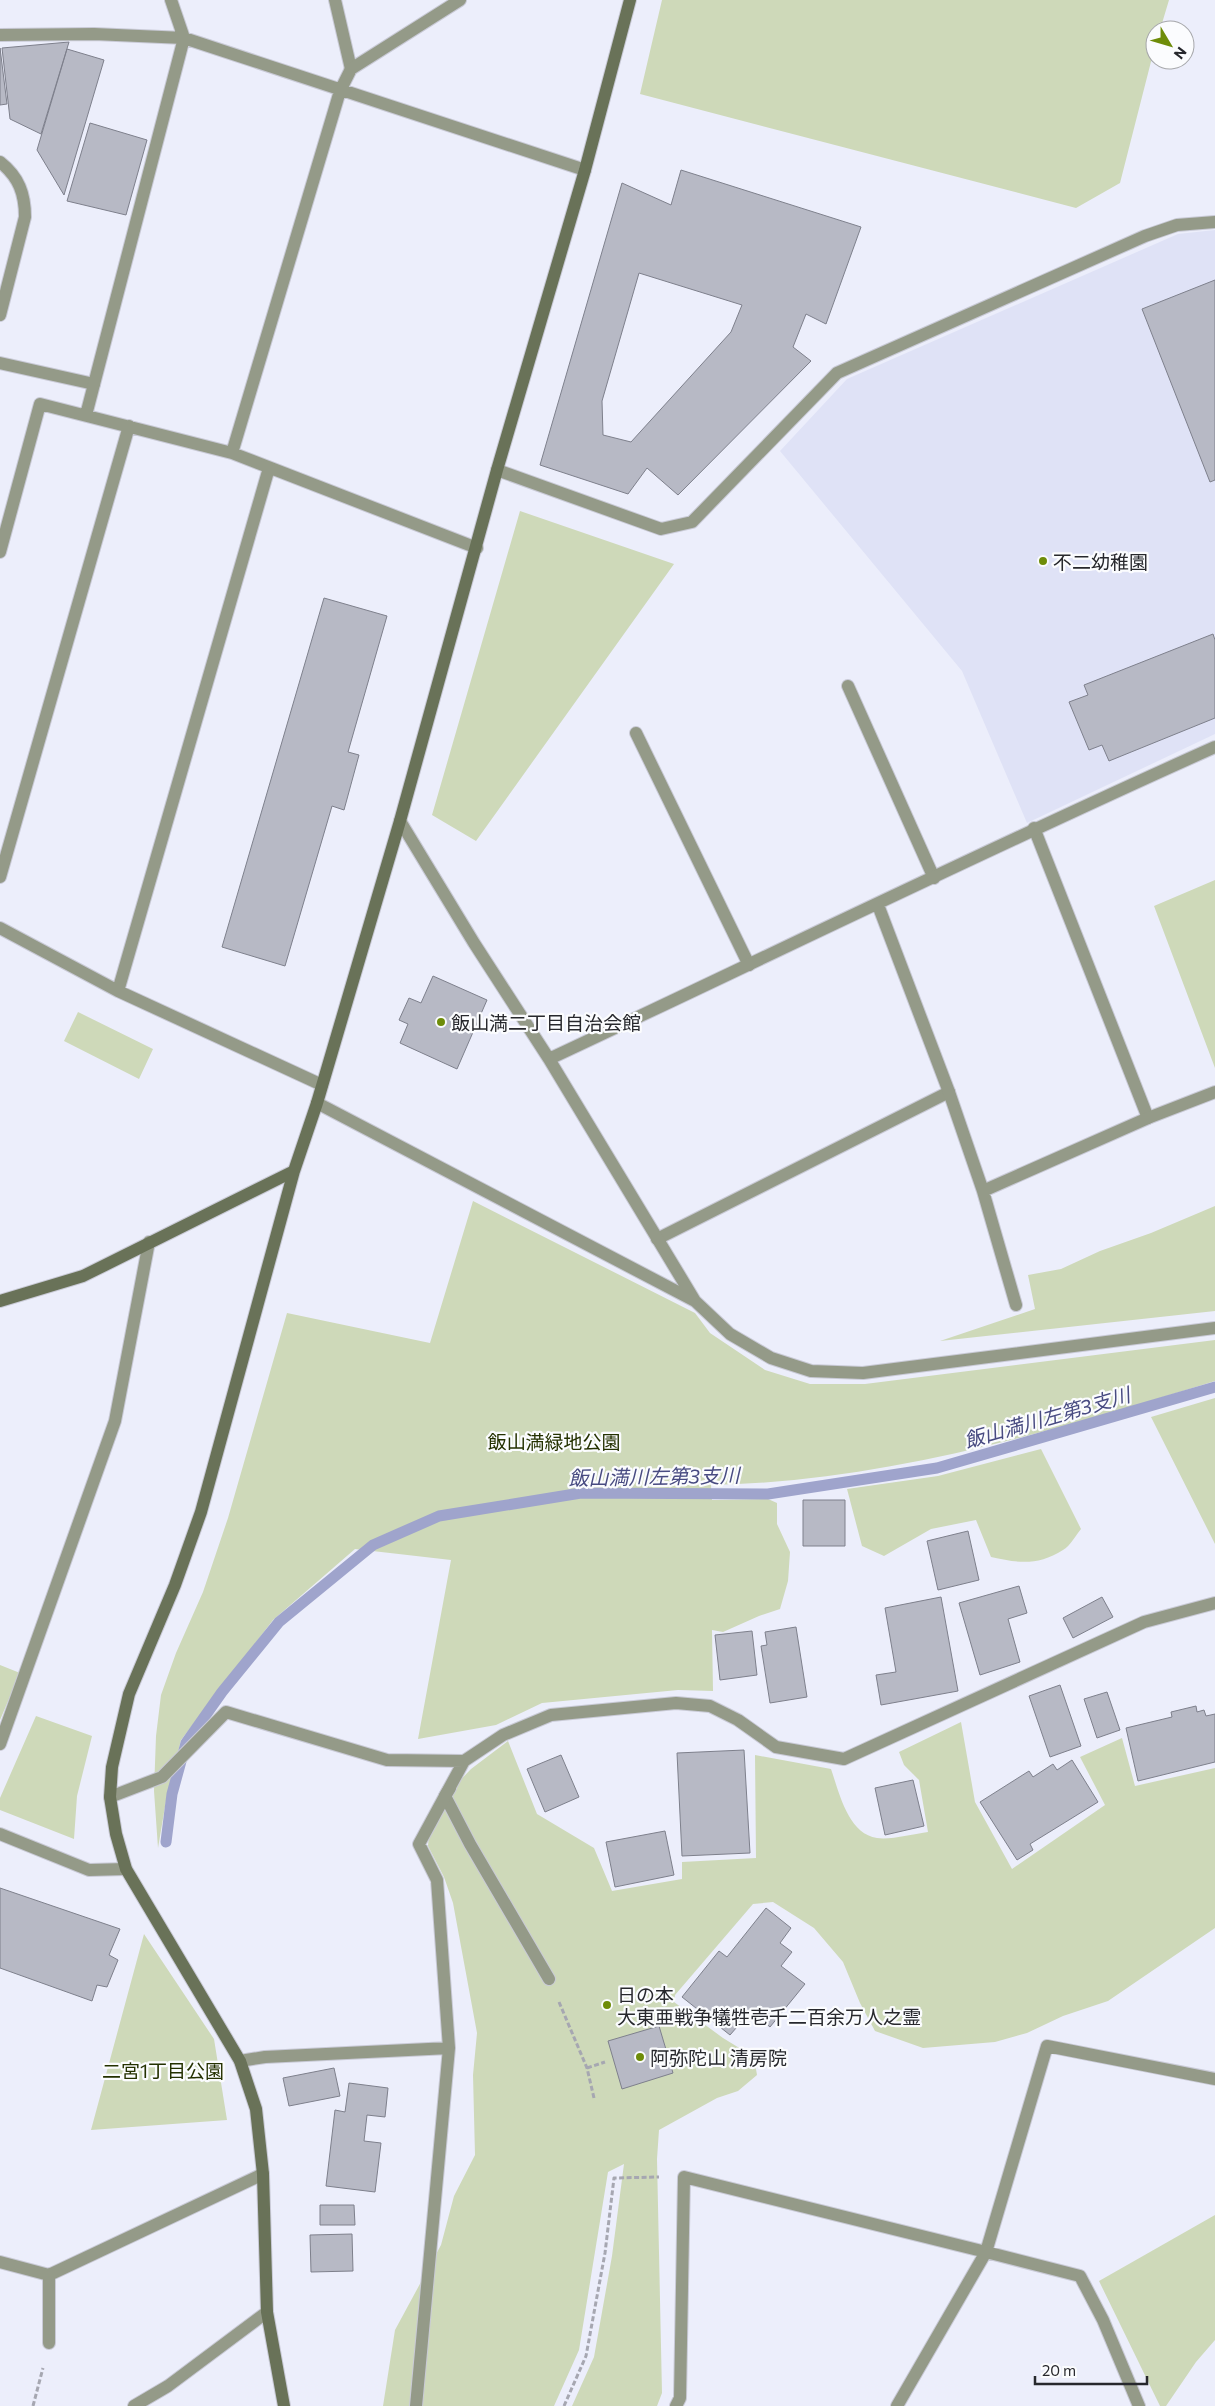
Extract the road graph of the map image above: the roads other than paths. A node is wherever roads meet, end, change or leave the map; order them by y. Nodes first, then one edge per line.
1 (170, 0) edge
2 (335, 0) edge
3 (460, 0) edge
4 (630, 0) edge
5 (0, 35) edge
6 (184, 38) junction
7 (351, 69) junction
8 (340, 91) junction
9 (0, 162) edge
10 (585, 170) junction
11 (1215, 222) edge
12 (0, 314) edge
13 (0, 363) edge
14 (94, 384) junction
15 (86, 415) junction
16 (129, 426) junction
17 (232, 453) junction
18 (269, 468) junction
19 (497, 470) junction
20 (476, 548) junction
21 (0, 552) edge
22 (848, 686) dead end
23 (636, 733) dead end
24 (1215, 747) edge
25 (400, 820) junction
26 (1034, 828) junction
27 (0, 877) edge
28 (934, 878) junction
29 (878, 905) junction
30 (0, 928) edge
31 (750, 965) junction
32 (118, 991) junction
33 (549, 1059) junction
34 (322, 1086) junction
35 (949, 1092) junction
36 (1215, 1092) edge
37 (317, 1103) junction
38 (1148, 1118) junction
39 (294, 1171) junction
40 (983, 1191) junction
41 (657, 1239) junction
42 (150, 1242) junction
43 (0, 1300) edge
44 (695, 1301) junction
45 (1016, 1305) dead end
46 (1215, 1328) edge
47 (1215, 1603) edge
48 (0, 1744) edge
49 (464, 1761) junction
50 (110, 1796) junction
51 (445, 1796) junction
52 (0, 1834) edge
53 (126, 1869) junction
54 (549, 1979) road end
55 (449, 2048) junction
56 (240, 2061) junction
57 (1215, 2079) edge
58 (263, 2174) junction
59 (986, 2252) junction
60 (0, 2262) edge
61 (49, 2275) junction
62 (267, 2312) junction
63 (49, 2343) road end
64 (134, 2406) edge
65 (284, 2406) edge
66 (416, 2406) edge
67 (676, 2406) edge
68 (897, 2406) edge
69 (1139, 2406) edge

1 - 6 street
2 - 7 street
3 - 7 street
4 - 10 street
5 - 6 street
6 - 8 street
6 - 14 street
7 - 8 street
8 - 10 street
8 - 17 street
9 - 12 street
10 - 19 street
11 - 19 street
13 - 14 street
14 - 15 street
15 - 16 street
15 - 21 street
16 - 17 street
16 - 27 street
17 - 18 street
18 - 20 street
18 - 32 street
19 - 20 street
20 - 25 street
22 - 28 street
23 - 31 street
24 - 26 street
25 - 33 street
25 - 34 street
26 - 28 street
26 - 38 street
28 - 29 street
29 - 31 street
29 - 35 street
30 - 32 street
31 - 33 street
32 - 34 street
33 - 41 street
34 - 37 street
35 - 40 street
35 - 41 street
36 - 38 street
37 - 39 street
37 - 44 street
38 - 40 street
39 - 42 street
39 - 50 street
40 - 45 street
41 - 44 street
42 - 43 street
42 - 48 street
44 - 46 street
47 - 49 street
49 - 50 street
49 - 51 street
50 - 53 street
51 - 54 street
51 - 55 street
52 - 53 street
53 - 56 street
55 - 56 street
55 - 66 street
56 - 58 street
57 - 59 street
58 - 61 street
58 - 62 street
59 - 67 street
59 - 68 street
59 - 69 street
60 - 61 street
61 - 63 street
62 - 64 street
62 - 65 street

